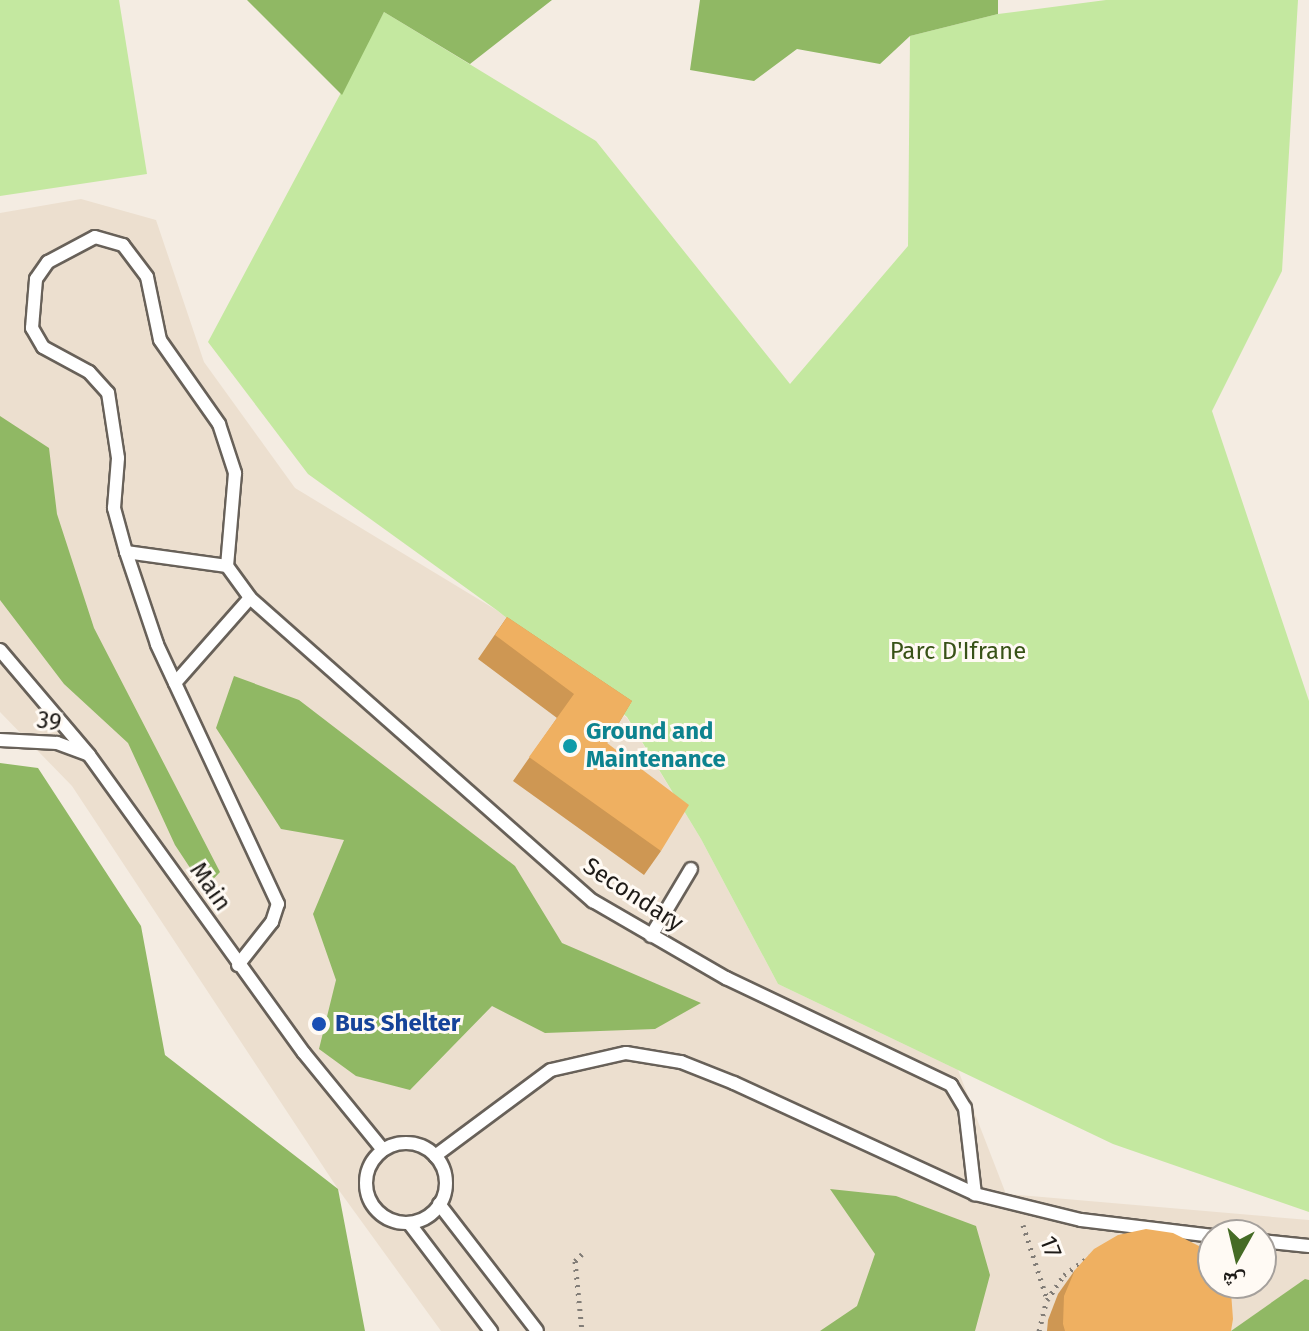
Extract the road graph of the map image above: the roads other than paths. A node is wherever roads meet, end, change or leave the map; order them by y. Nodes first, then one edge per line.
1 (126, 552) junction
2 (227, 566) junction
3 (250, 598) junction
4 (0, 650) edge
5 (175, 683) junction
6 (0, 740) edge
7 (89, 755) junction
8 (691, 869) dead end
9 (651, 936) junction
10 (238, 965) junction
11 (383, 1150) junction
12 (435, 1156) junction
13 (975, 1194) junction
14 (439, 1204) junction
15 (409, 1223) junction
16 (1197, 1234) edge
17 (1277, 1243) edge
18 (1309, 1246) edge
19 (491, 1331) edge
20 (537, 1331) edge

1 - 2 lane
1 - 2 lane
1 - 5 lane
2 - 3 lane, Secondary
3 - 5 lane
3 - 9 lane, Secondary
4 - 7 lane, Main
5 - 10 lane
6 - 7 lane, 39
7 - 10 lane, Main
8 - 9 lane
9 - 13 lane, Secondary
10 - 11 lane, Main
11 - 12 lane
11 - 15 lane
12 - 13 lane
12 - 14 lane
13 - 16 lane
14 - 15 lane
14 - 20 lane
15 - 19 lane
17 - 18 lane

